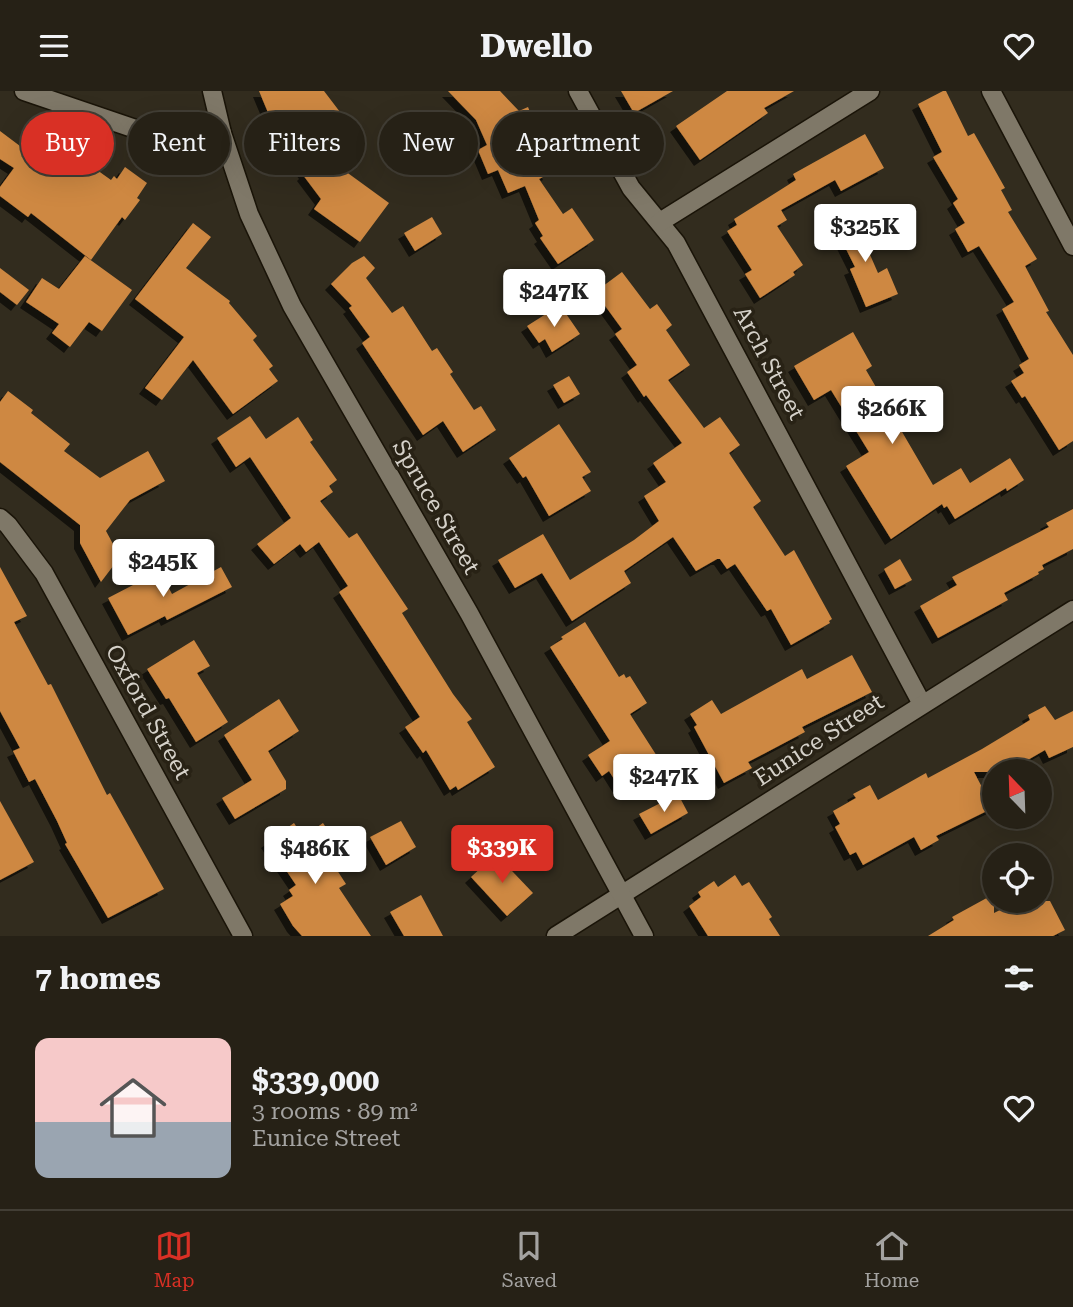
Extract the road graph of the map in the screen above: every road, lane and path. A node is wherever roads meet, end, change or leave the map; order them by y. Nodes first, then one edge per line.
1 (24, 91) edge
2 (212, 91) edge
3 (578, 91) edge
4 (870, 91) edge
5 (991, 91) edge
6 (217, 112) edge
7 (128, 126) edge
8 (230, 157) edge
9 (660, 222) junction
10 (1073, 246) edge
11 (0, 519) edge
12 (1073, 610) edge
13 (922, 703) junction
14 (621, 895) junction
15 (243, 936) edge
16 (556, 936) edge
17 (644, 936) edge

1 - 7 street
2 - 6 street, Spruce Street
3 - 9 street, Arch Street
4 - 9 street
5 - 10 street
8 - 14 street, Spruce Street
9 - 13 street, Arch Street
11 - 15 street, Oxford Street
12 - 13 street, Eunice Street
13 - 14 street, Eunice Street
14 - 16 street, Eunice Street
14 - 17 street, Spruce Street

